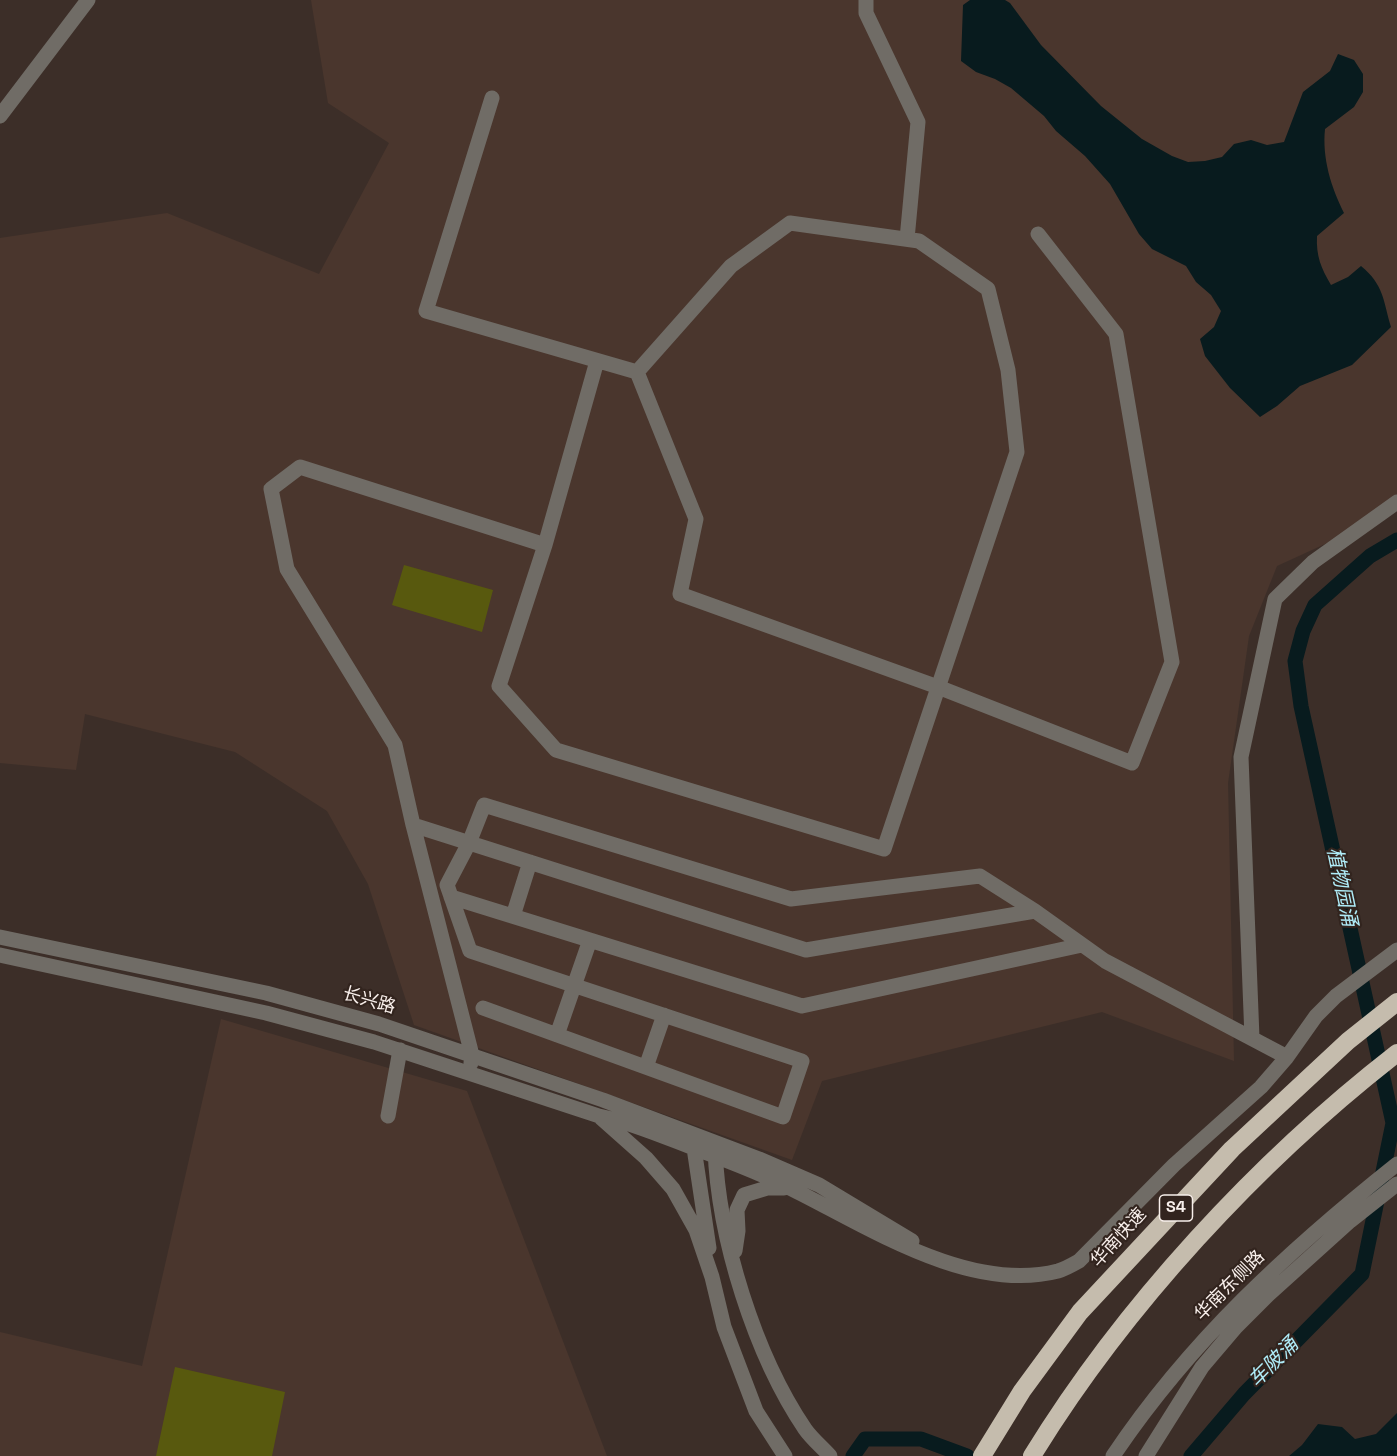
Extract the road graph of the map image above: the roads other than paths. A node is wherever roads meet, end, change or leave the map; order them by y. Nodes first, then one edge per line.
1 (88, 0) edge
2 (867, 0) edge
3 (492, 98) dead end
4 (0, 116) edge
5 (1038, 234) dead end
6 (907, 239) junction
7 (597, 361) junction
8 (637, 372) junction
9 (1397, 502) edge
10 (545, 545) junction
11 (938, 687) junction
12 (413, 825) junction
13 (468, 843) junction
14 (530, 862) junction
15 (451, 897) junction
16 (1035, 911) junction
17 (513, 916) junction
18 (0, 937) edge
19 (591, 940) junction
20 (1082, 945) junction
21 (1397, 950) edge
22 (0, 955) edge
23 (574, 985) junction
24 (1397, 1002) edge
25 (483, 1008) dead end
26 (664, 1015) junction
27 (557, 1035) junction
28 (1252, 1038) junction
29 (400, 1050) junction
30 (1397, 1053) edge
31 (472, 1055) junction
32 (1287, 1057) junction
33 (646, 1067) junction
34 (470, 1073) junction
35 (388, 1116) dead end
36 (599, 1116) junction
37 (695, 1142) junction
38 (715, 1149) junction
39 (1397, 1164) edge
40 (1397, 1184) edge
41 (789, 1187) junction
42 (942, 1262) junction
43 (734, 1263) junction
44 (712, 1277) junction
45 (783, 1454) edge
46 (830, 1456) edge
47 (982, 1456) edge
48 (1032, 1456) edge
49 (1113, 1456) edge
50 (1146, 1456) edge

1 - 4 street
2 - 6 street
3 - 7 street
5 - 11 street
6 - 8 street
6 - 11 street
7 - 8 street
7 - 10 street
8 - 11 street
9 - 28 street
10 - 11 street
10 - 12 street
12 - 13 street
12 - 31 street
13 - 14 street
13 - 15 street
13 - 16 street
14 - 16 street
14 - 17 street
15 - 17 street
15 - 23 street
16 - 20 street
17 - 19 street
18 - 31 street, 长兴路
19 - 20 street
19 - 23 street
20 - 28 street
21 - 32 street
22 - 29 street, 长兴路
23 - 26 street
23 - 27 street
24 - 47 highway, 华南快速 / S4
25 - 27 street
26 - 33 street
26 - 33 street
27 - 33 street
28 - 32 street
29 - 34 street, 长兴路
29 - 35 street
30 - 48 highway, S4
31 - 34 street
31 - 37 street, 长兴路
32 - 42 street
34 - 36 street, 长兴路
36 - 37 street, 长兴路
36 - 44 street
37 - 38 street, 长兴路
37 - 44 street
38 - 41 street
38 - 42 street
38 - 43 street
39 - 49 street, 华南东侧路
40 - 50 street, 华南东侧路
41 - 42 street
41 - 43 street
43 - 46 street
44 - 45 street

